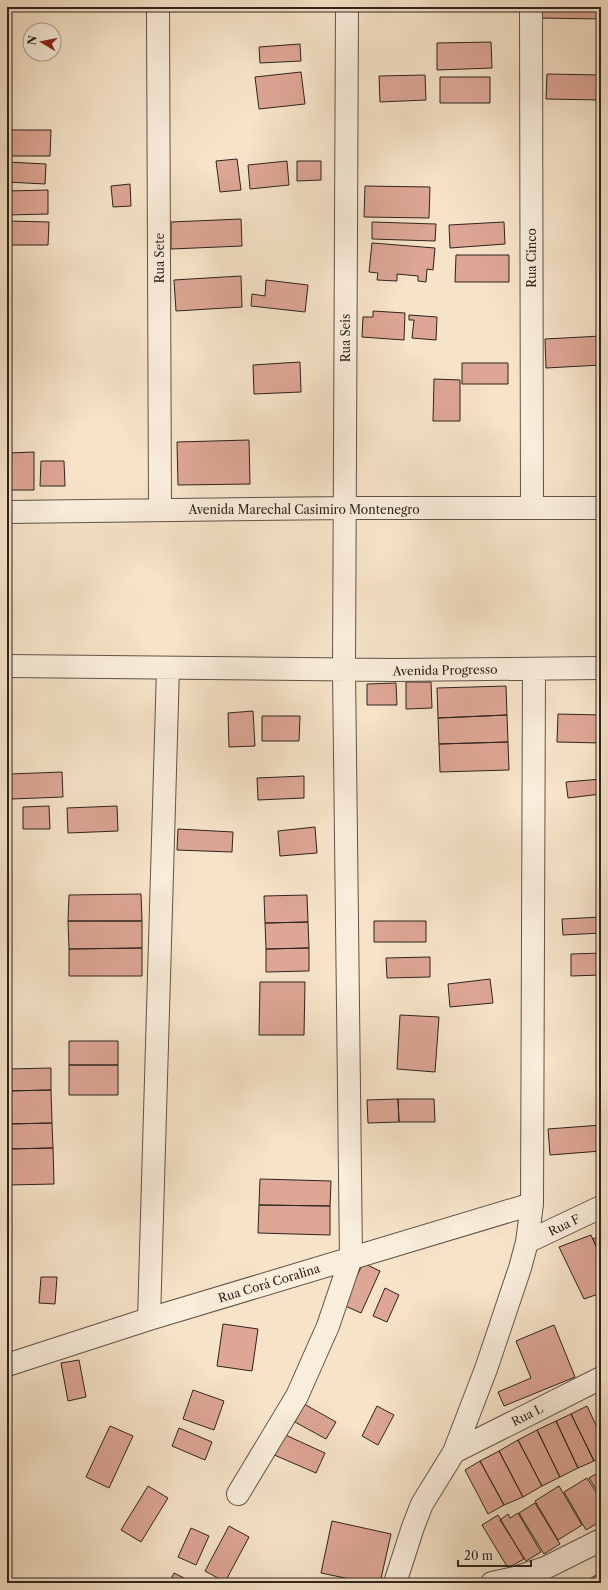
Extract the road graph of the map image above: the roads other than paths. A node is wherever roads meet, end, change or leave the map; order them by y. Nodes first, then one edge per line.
1 (158, 7) edge
2 (347, 7) edge
3 (531, 7) edge
4 (344, 508) junction
5 (532, 508) junction
6 (601, 508) edge
7 (160, 510) junction
8 (7, 512) edge
9 (7, 666) edge
10 (168, 668) junction
11 (601, 668) edge
12 (534, 669) junction
13 (344, 670) junction
14 (532, 1204) junction
15 (601, 1207) edge
16 (527, 1242) junction
17 (351, 1258) junction
18 (149, 1319) junction
19 (7, 1364) edge
20 (601, 1378) edge
21 (454, 1452) junction
22 (238, 1494) dead end
23 (601, 1540) edge
24 (395, 1583) edge
25 (492, 1583) edge

1 - 7 street, Rua Sete
2 - 4 street, Rua Seis
3 - 5 street, Rua Cinco
4 - 5 street, Avenida Marechal Casimiro Montenegro
4 - 7 street, Avenida Marechal Casimiro Montenegro
4 - 13 street, Rua Seis
5 - 6 street, Avenida Marechal Casimiro Montenegro
7 - 8 street, Avenida Marechal Casimiro Montenegro
9 - 10 street, Avenida Progresso
10 - 13 street, Avenida Progresso
10 - 18 street
11 - 12 street, Avenida Progresso
12 - 13 street, Avenida Progresso
12 - 14 street
13 - 17 street, Rua Seis
14 - 16 street
14 - 17 street, Rua Corá Coralina
15 - 16 street, Rua F
16 - 21 street
17 - 18 street, Rua Corá Coralina
17 - 22 street, Rua Seis
18 - 19 street, Rua Corá Coralina
20 - 21 street, Rua L
21 - 24 street
23 - 25 street

